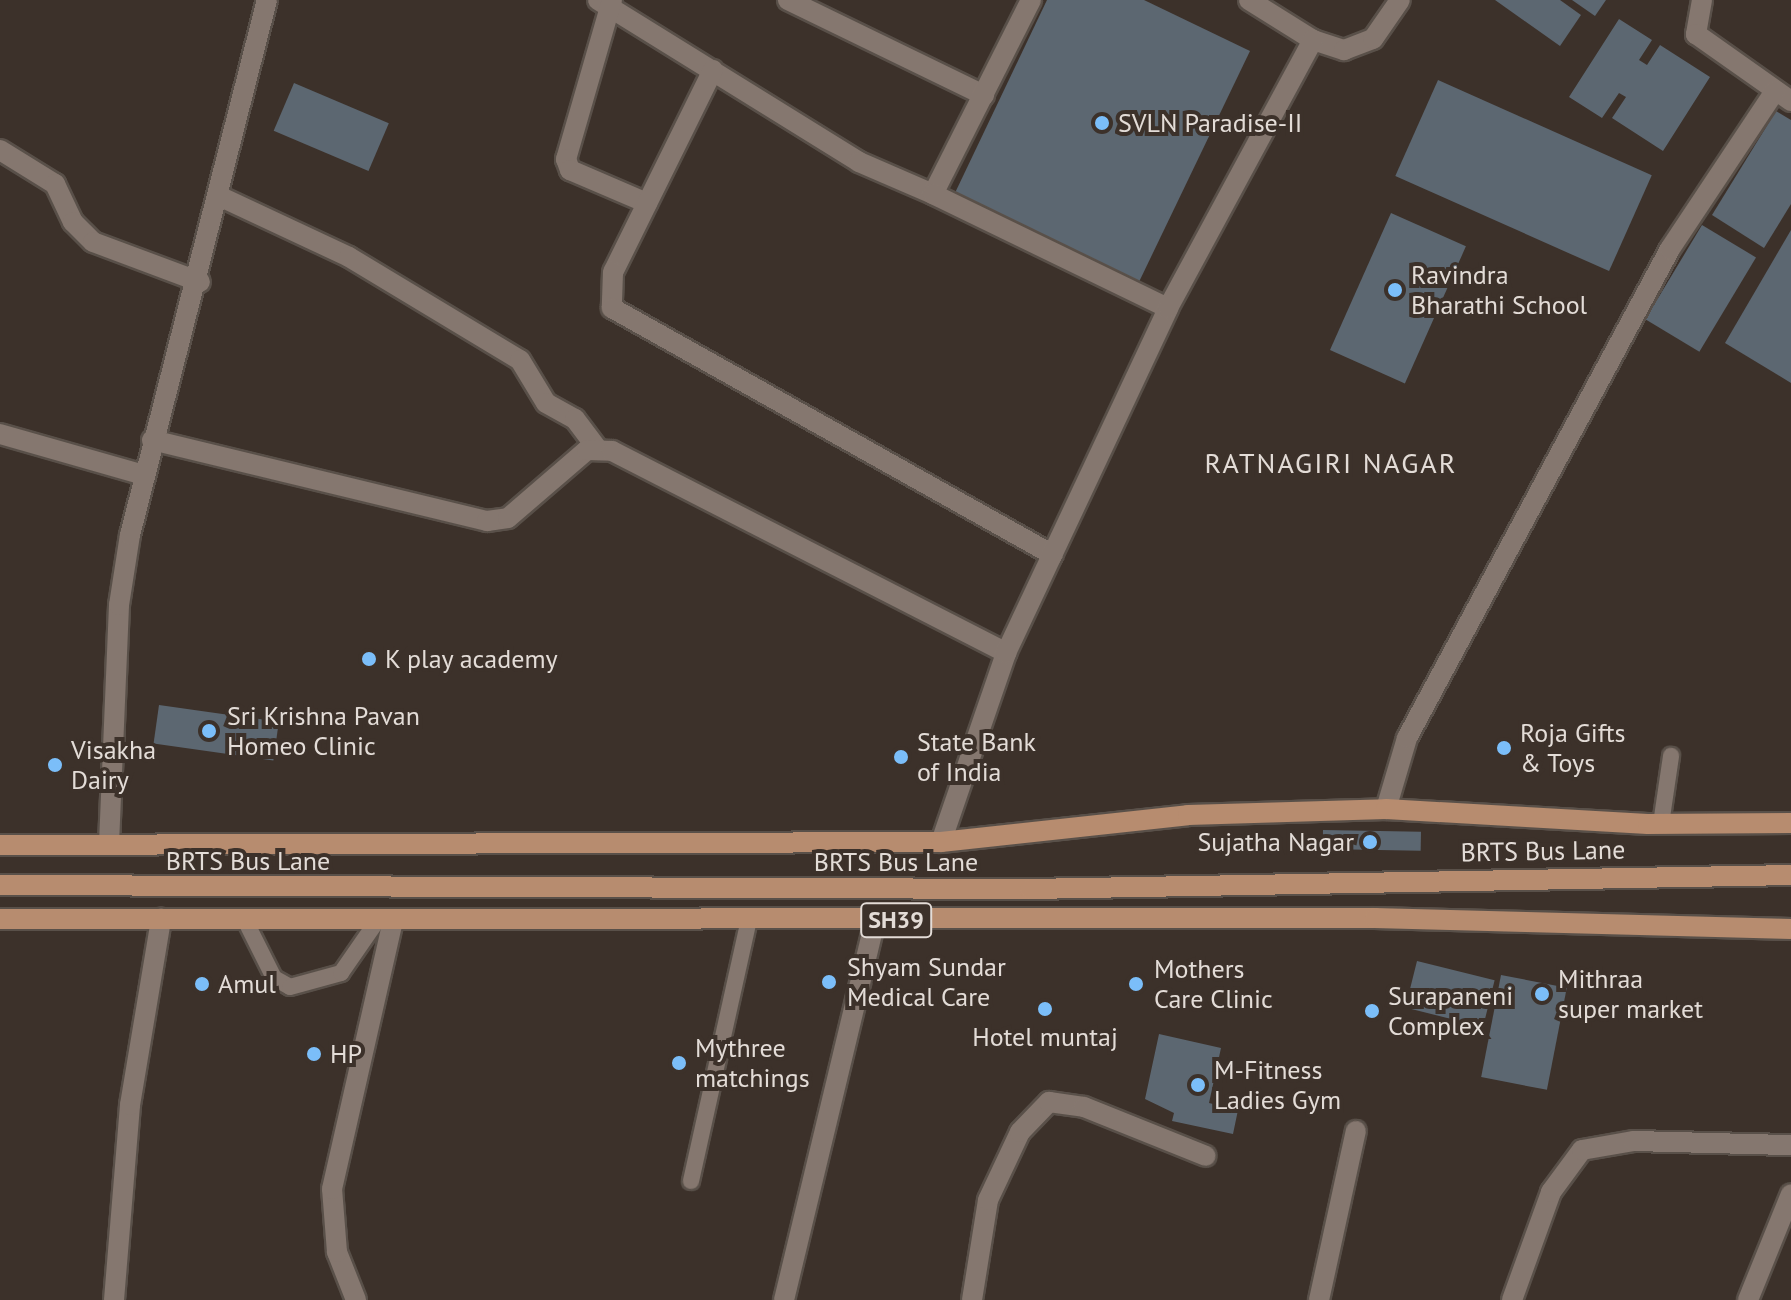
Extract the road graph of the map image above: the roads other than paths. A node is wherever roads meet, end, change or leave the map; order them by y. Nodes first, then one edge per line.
1 (267, 0) edge
2 (788, 0) edge
3 (1031, 0) edge
4 (1249, 0) edge
5 (1400, 0) edge
6 (1702, 0) edge
7 (607, 2) edge
8 (1313, 40) junction
9 (713, 70) junction
10 (984, 95) junction
11 (1783, 96) edge
12 (0, 150) edge
13 (933, 194) junction
14 (221, 197) junction
15 (647, 203) junction
16 (200, 282) junction
17 (1168, 308) junction
18 (0, 434) edge
19 (152, 440) junction
20 (597, 448) junction
21 (144, 475) junction
22 (1053, 555) junction
23 (1006, 653) junction
24 (1671, 756) dead end
25 (1386, 809) junction
26 (1791, 823) edge
27 (1661, 824) junction
28 (941, 842) junction
29 (109, 844) junction
30 (0, 845) edge
31 (1791, 875) edge
32 (0, 885) edge
33 (0, 919) edge
34 (161, 919) junction
35 (245, 920) junction
36 (749, 920) junction
37 (875, 920) junction
38 (385, 921) junction
39 (1791, 929) edge
40 (1356, 1131) dead end
41 (1791, 1145) edge
42 (1206, 1156) dead end
43 (691, 1181) dead end
44 (1791, 1194) edge
45 (114, 1300) edge
46 (356, 1300) edge
47 (784, 1300) edge
48 (972, 1300) edge
49 (1319, 1300) edge
50 (1512, 1300) edge
51 (1748, 1300) edge

1 - 14 street
2 - 10 street
3 - 10 street
4 - 8 street
5 - 8 street
6 - 11 street
7 - 9 street
7 - 15 street
8 - 17 street
9 - 13 street
9 - 15 street
10 - 13 street
11 - 25 street
12 - 16 street
13 - 17 street
14 - 16 street
14 - 20 street
15 - 22 street
16 - 19 street
17 - 22 street
18 - 21 street
19 - 20 street
19 - 21 street
20 - 23 street
21 - 29 street
22 - 23 street
23 - 28 street
24 - 27 lane
25 - 27 main road
25 - 28 main road
26 - 27 main road
28 - 29 main road
29 - 30 main road
31 - 32 main road, BRTS Bus Lane
33 - 34 main road, SH39
34 - 35 main road, SH39
34 - 45 street
35 - 38 main road, SH39
35 - 38 lane
36 - 37 main road, SH39
36 - 38 main road, SH39
36 - 43 lane
37 - 39 main road, SH39
37 - 47 street
38 - 46 street
40 - 49 street
41 - 50 street
42 - 48 street
44 - 51 street

